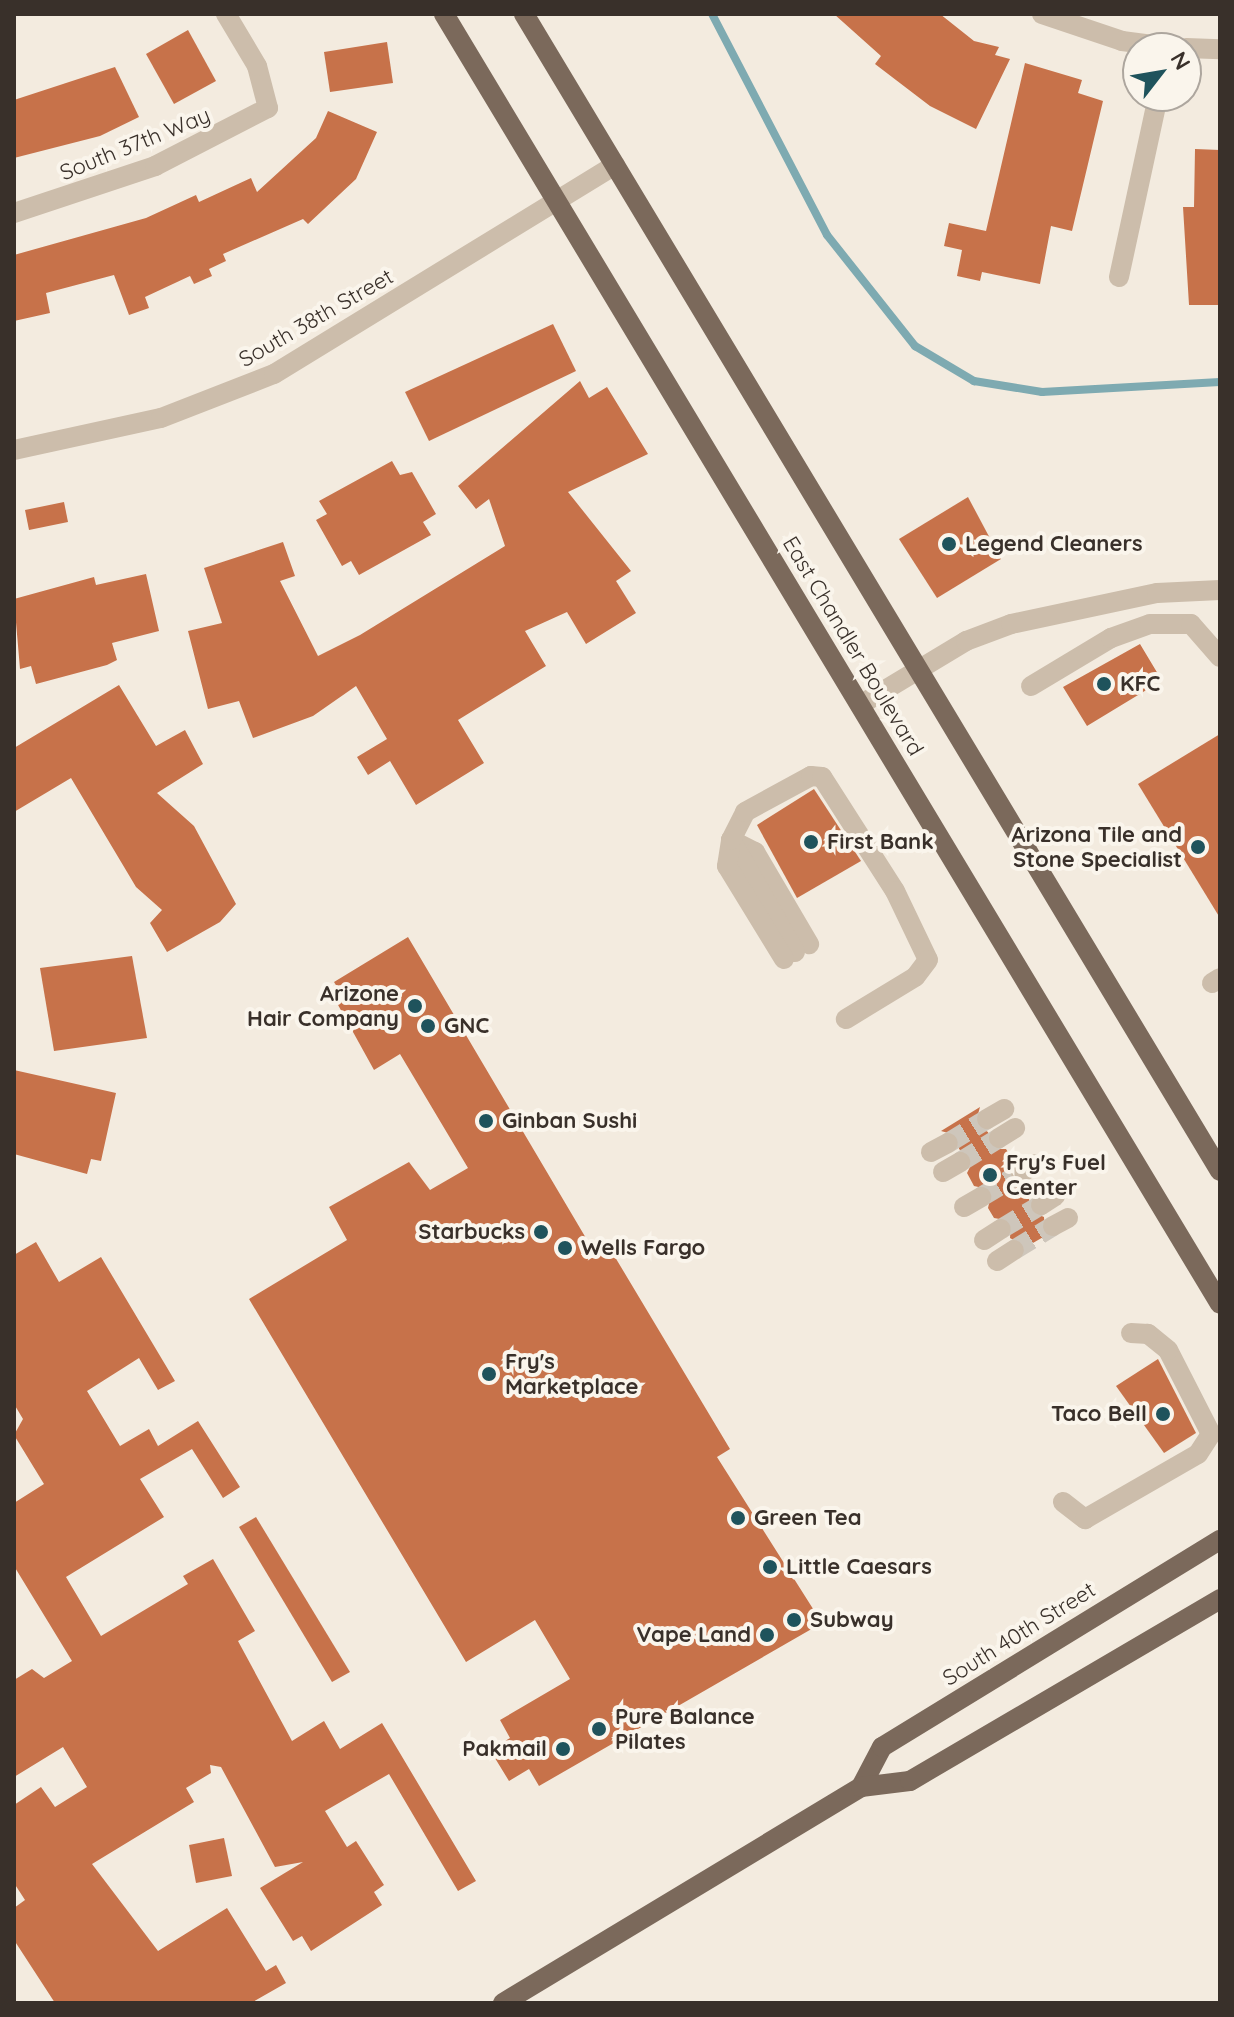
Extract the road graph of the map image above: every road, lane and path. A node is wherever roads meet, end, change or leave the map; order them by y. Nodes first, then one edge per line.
1 (226, 14) edge
2 (444, 14) edge
3 (524, 14) edge
4 (1042, 14) edge
5 (1122, 37) edge
6 (1155, 112) edge
7 (615, 165) junction
8 (557, 203) junction
9 (14, 213) edge
10 (1119, 277) dead end
11 (14, 450) edge
12 (1220, 590) edge
13 (1220, 657) edge
14 (920, 670) junction
15 (1031, 686) dead end
16 (860, 705) junction
17 (731, 840) junction
18 (846, 1019) dead end
19 (1220, 1171) edge
20 (1220, 1304) edge
21 (1131, 1333) dead end
22 (1063, 1502) dead end
23 (1220, 1540) edge
24 (1220, 1599) edge
25 (861, 1787) junction
26 (503, 2003) edge

1 - 9 street, South 37th Way
2 - 8 main road, East Chandler Boulevard
3 - 7 main road, East Chandler Boulevard
4 - 5 street
6 - 10 street
7 - 8 street, South 38th Street
7 - 14 main road, East Chandler Boulevard
8 - 11 street, South 38th Street
8 - 16 main road, East Chandler Boulevard
12 - 14 street
13 - 15 street
14 - 16 street
14 - 19 main road, East Chandler Boulevard
16 - 20 main road, East Chandler Boulevard
17 - 17 street
17 - 18 street
21 - 22 street
23 - 25 main road, South 40th Street
24 - 25 main road
25 - 26 main road

